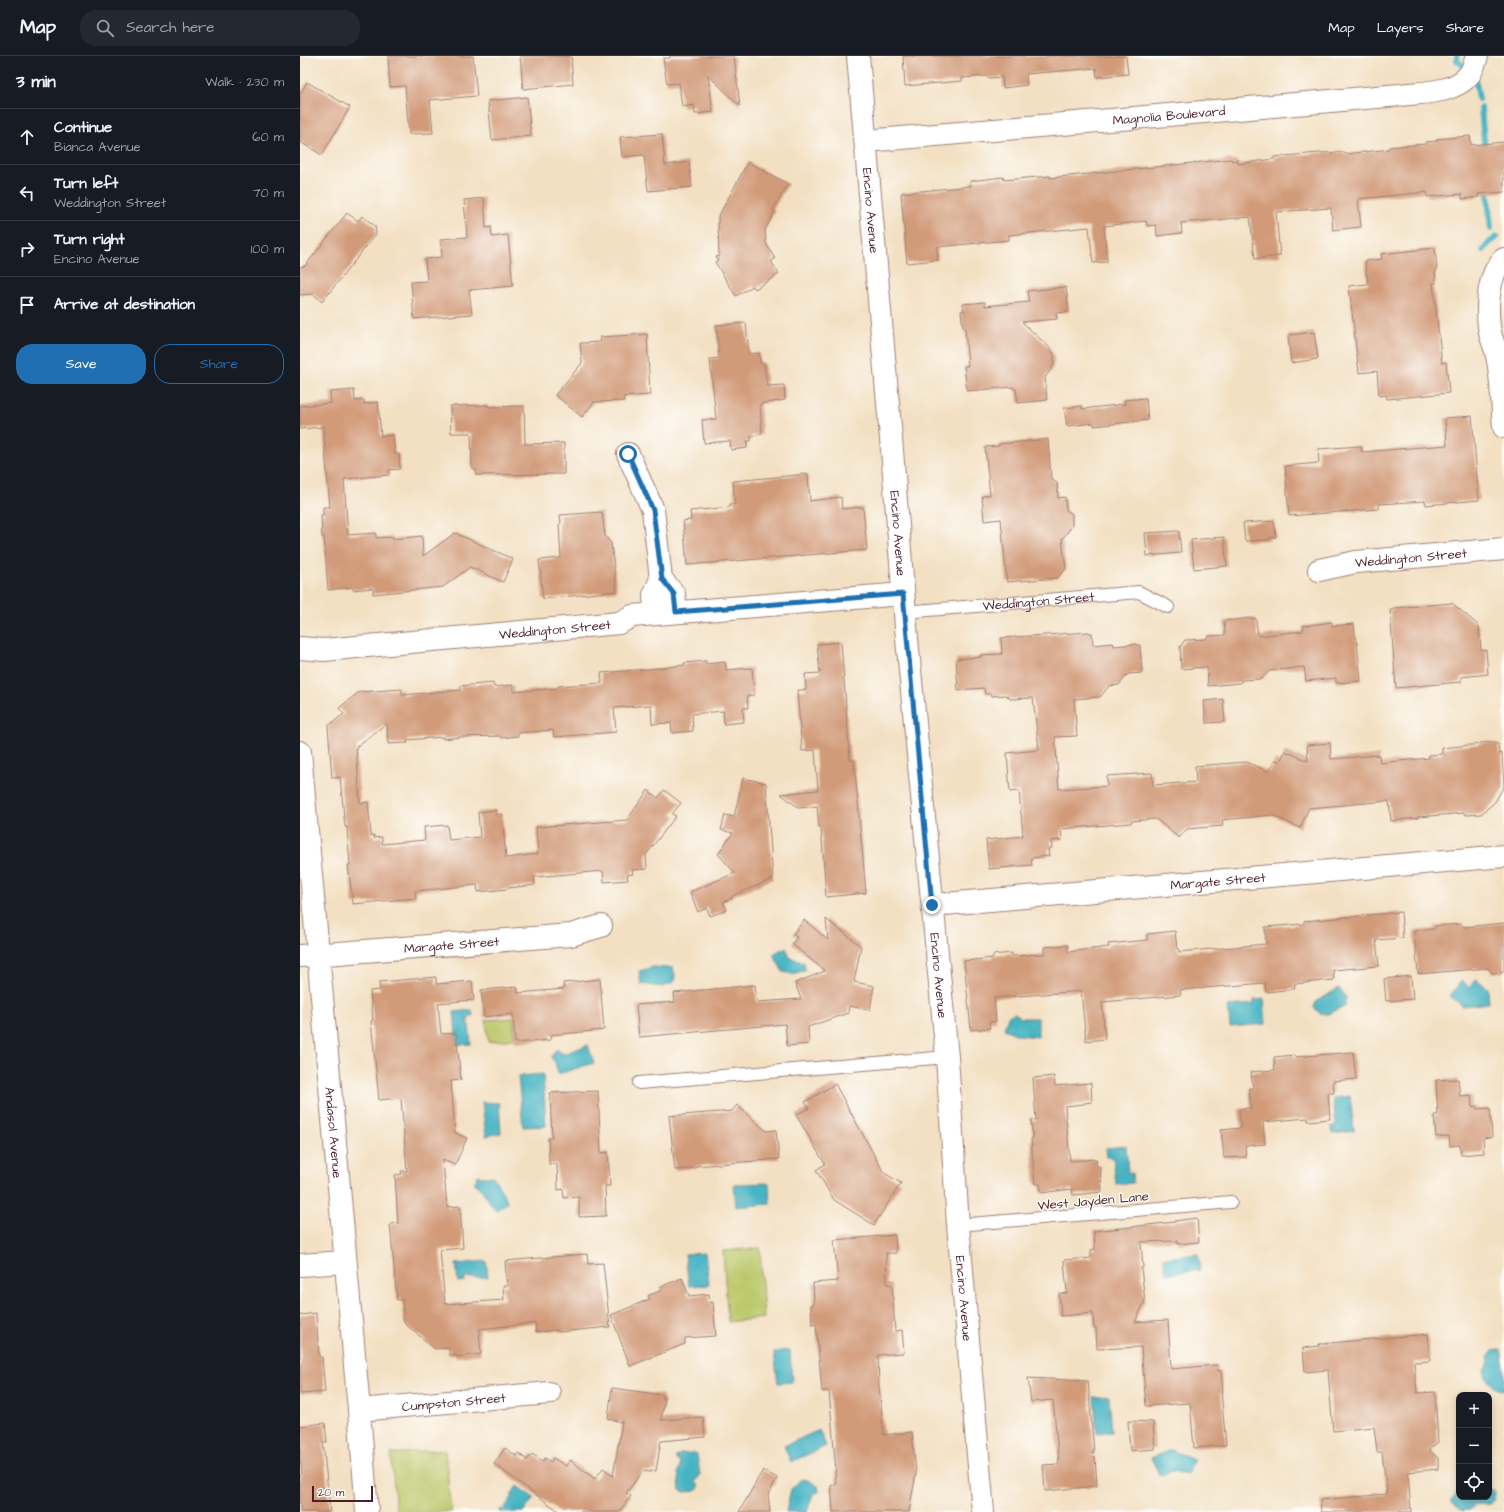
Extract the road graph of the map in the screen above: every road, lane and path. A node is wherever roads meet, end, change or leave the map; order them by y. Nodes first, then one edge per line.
1 (858, 56) edge
2 (1477, 56) edge
3 (866, 141) junction
4 (1502, 261) edge
5 (1504, 427) edge
6 (628, 454) dead end
7 (1504, 549) edge
8 (1318, 570) dead end
9 (662, 579) junction
10 (904, 603) junction
11 (1168, 606) dead end
12 (676, 612) junction
13 (655, 614) junction
14 (300, 648) edge
15 (300, 752) edge
16 (1504, 856) edge
17 (932, 905) junction
18 (601, 926) dead end
19 (309, 955) edge
20 (947, 1057) junction
21 (639, 1083) dead end
22 (1231, 1202) dead end
23 (958, 1225) junction
24 (345, 1262) junction
25 (300, 1265) edge
26 (549, 1393) dead end
27 (359, 1410) junction
28 (367, 1512) edge
29 (983, 1512) edge

1 - 3 street, Encino Avenue
2 - 3 street, Magnolia Boulevard
3 - 10 street, Encino Avenue
4 - 5 street
6 - 9 street
7 - 8 street, Weddington Street
9 - 12 street
9 - 13 street
10 - 11 lane, Weddington Street
10 - 12 street, Weddington Street
10 - 17 street, Encino Avenue
12 - 13 street, Weddington Street
13 - 14 street, Weddington Street
15 - 19 street, Andasol Avenue
16 - 17 street, Margate Street
17 - 20 street, Encino Avenue
18 - 19 street, Margate Street
19 - 24 street, Andasol Avenue
20 - 21 lane
20 - 23 street, Encino Avenue
22 - 23 lane, West Jayden Lane
23 - 29 street, Encino Avenue
24 - 25 street
24 - 27 street, Andasol Avenue
26 - 27 street, Cumpston Street
27 - 28 street, Andasol Avenue

